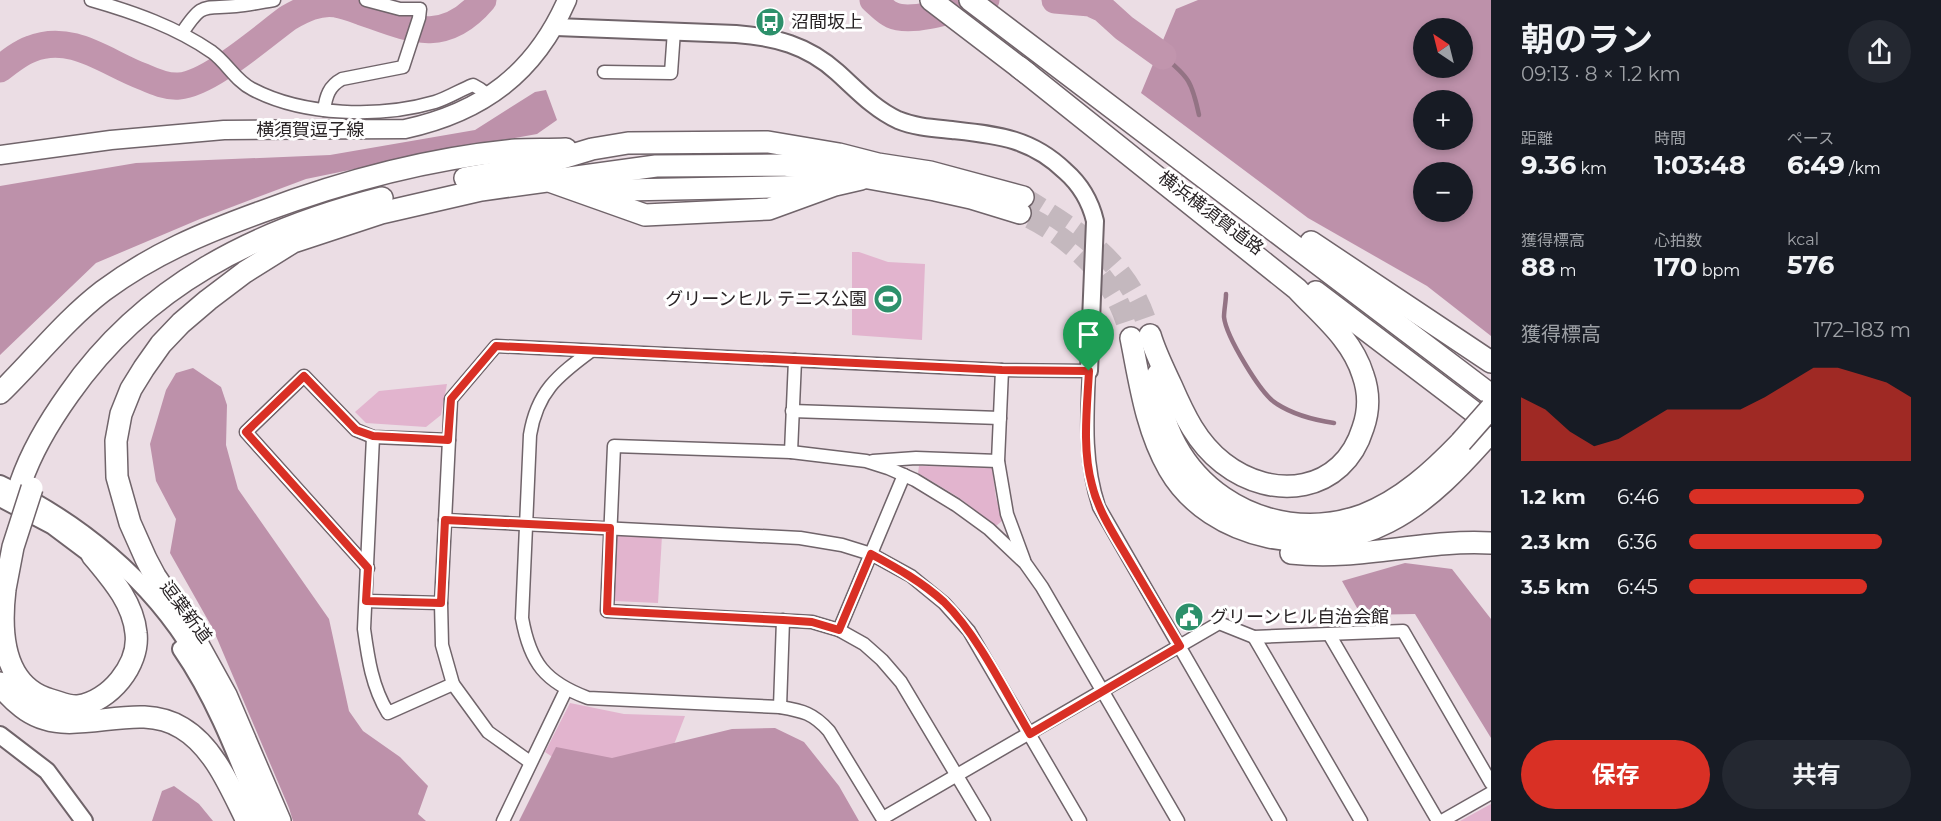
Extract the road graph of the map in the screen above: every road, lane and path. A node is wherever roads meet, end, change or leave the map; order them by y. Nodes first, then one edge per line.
1 (91, 0) edge
2 (274, 0) edge
3 (366, 0) edge
4 (567, 0) edge
5 (931, 0) edge
6 (970, 0) edge
7 (556, 27) junction
8 (674, 31) junction
9 (182, 33) junction
10 (1019, 67) junction
11 (604, 72) dead end
12 (489, 96) junction
13 (324, 110) junction
14 (1148, 134) junction
15 (592, 149) junction
16 (0, 155) edge
17 (839, 171) junction
18 (556, 179) junction
19 (293, 243) junction
20 (591, 351) junction
21 (795, 360) junction
22 (1158, 361) junction
23 (1491, 363) edge
24 (1002, 370) junction
25 (1089, 371) junction
26 (0, 393) edge
27 (1491, 395) edge
28 (1491, 408) edge
29 (792, 411) junction
30 (1000, 418) junction
31 (1491, 425) edge
32 (1491, 432) edge
33 (373, 436) junction
34 (448, 440) junction
35 (1468, 446) junction
36 (791, 452) junction
37 (866, 461) junction
38 (998, 461) junction
39 (904, 475) junction
40 (18, 485) edge
41 (0, 498) edge
42 (1192, 499) junction
43 (445, 520) junction
44 (526, 524) junction
45 (610, 528) junction
46 (1491, 543) edge
47 (0, 544) edge
48 (871, 554) junction
49 (92, 555) junction
50 (1026, 563) junction
51 (368, 568) junction
52 (366, 601) junction
53 (441, 603) junction
54 (783, 620) junction
55 (839, 630) junction
56 (1329, 634) junction
57 (1254, 637) junction
58 (1180, 646) junction
59 (0, 683) edge
60 (453, 684) junction
61 (566, 690) junction
62 (1102, 692) junction
63 (780, 707) junction
64 (1030, 734) junction
65 (0, 735) edge
66 (530, 762) junction
67 (958, 775) junction
68 (1491, 783) edge
69 (1491, 793) edge
70 (884, 820) edge
71 (84, 821) edge
72 (248, 821) edge
73 (263, 821) edge
74 (272, 821) edge
75 (280, 821) edge
76 (503, 821) edge
77 (984, 821) edge
78 (1080, 821) edge
79 (1178, 821) edge
80 (1280, 821) edge
81 (1361, 821) edge
82 (1438, 821) edge
83 (1442, 821) edge

1 - 9 street
2 - 9 street
3 - 13 street
4 - 7 main road, 横須賀逗子線
5 - 10 highway, 横浜横須賀道路
6 - 14 highway, 横浜横須賀道路
7 - 8 street
7 - 12 main road, 横須賀逗子線
8 - 11 street
8 - 25 street
9 - 13 street
10 - 22 highway
10 - 31 highway, 横浜横須賀道路
12 - 13 street
12 - 16 main road, 横須賀逗子線
14 - 23 highway
14 - 27 highway, 横浜横須賀道路
15 - 17 highway
15 - 26 highway
15 - 40 highway
17 - 17 highway
17 - 18 highway
17 - 18 highway
17 - 18 highway
18 - 19 highway
19 - 40 highway
19 - 75 highway
20 - 21 street
20 - 34 street
20 - 44 street
21 - 24 street
21 - 29 street
22 - 35 highway
22 - 42 highway
24 - 25 street
24 - 30 street
25 - 58 street
28 - 35 highway, bridge
29 - 30 street
29 - 36 street
30 - 38 street
32 - 35 highway
33 - 34 street
33 - 51 street
33 - 51 street
34 - 43 street
35 - 42 highway
36 - 37 street
36 - 45 street
37 - 38 street
37 - 39 street
38 - 50 street
39 - 48 street
39 - 50 street
40 - 47 highway
40 - 49 highway, bridge
40 - 74 street, 逗葉新道
41 - 49 street, 逗葉新道
42 - 46 highway
43 - 44 street
43 - 53 street
44 - 45 street
44 - 61 street
45 - 48 street
45 - 54 street
48 - 55 street
48 - 64 street
49 - 73 street, 逗葉新道
50 - 62 street
51 - 52 street
52 - 53 street
52 - 60 street
53 - 60 street
54 - 55 street
54 - 63 street
55 - 67 street
56 - 57 street
56 - 68 street
56 - 82 street
57 - 58 street
57 - 81 street
58 - 62 street
58 - 80 street
59 - 72 highway
60 - 66 street
61 - 63 street
61 - 66 street
62 - 64 street
62 - 79 street
63 - 70 street
64 - 67 street
64 - 78 street
65 - 71 street
66 - 76 street
67 - 70 street
67 - 77 street
69 - 83 street

